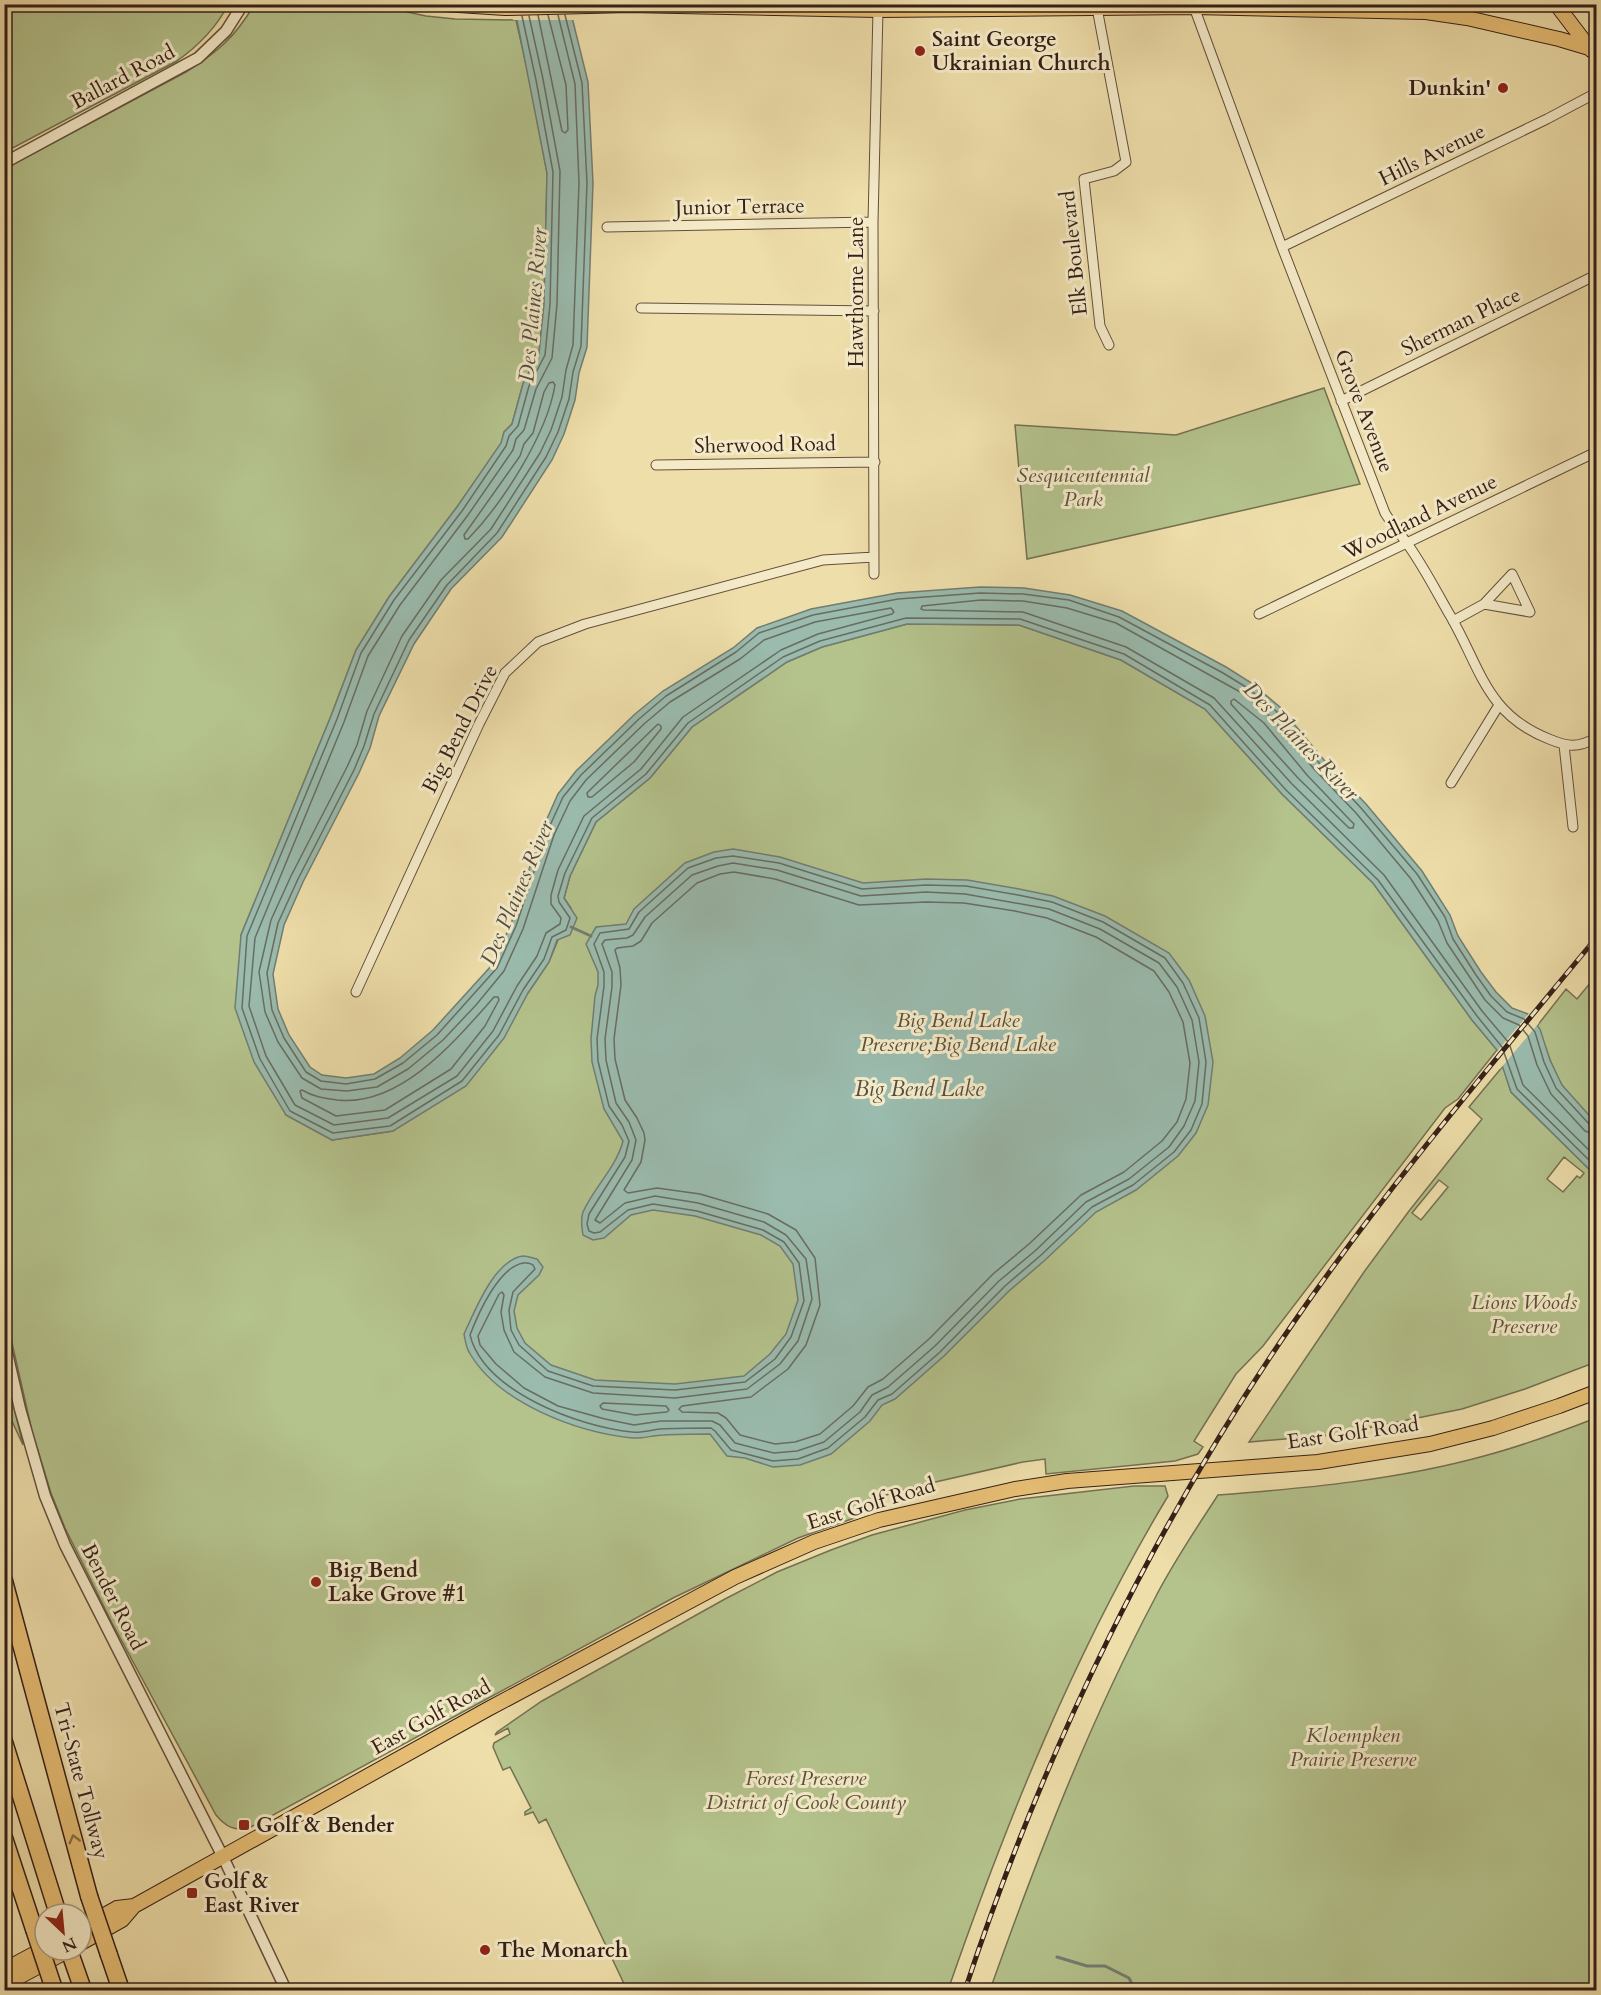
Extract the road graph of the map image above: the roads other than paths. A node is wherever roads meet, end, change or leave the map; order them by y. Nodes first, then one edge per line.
1 (243, 4) edge
2 (443, 4) edge
3 (1556, 4) edge
4 (629, 5) edge
5 (1039, 6) edge
6 (1194, 7) junction
7 (1097, 8) junction
8 (878, 10) junction
9 (1595, 53) edge
10 (1596, 93) edge
11 (4, 163) edge
12 (873, 222) junction
13 (607, 227) dead end
14 (1282, 247) junction
15 (1596, 275) edge
16 (641, 308) dead end
17 (874, 311) junction
18 (1108, 345) dead end
19 (1341, 401) junction
20 (1596, 452) edge
21 (875, 462) junction
22 (656, 465) dead end
23 (1407, 543) junction
24 (874, 557) junction
25 (874, 574) dead end
26 (1484, 604) junction
27 (1259, 614) dead end
28 (1453, 621) junction
29 (1499, 705) junction
30 (1596, 738) edge
31 (1564, 746) junction
32 (1451, 783) dead end
33 (1573, 827) dead end
34 (356, 992) dead end
35 (4, 1341) edge
36 (1596, 1392) edge
37 (4, 1581) edge
38 (4, 1742) edge
39 (4, 1838) edge
40 (223, 1857) junction
41 (55, 1902) edge
42 (134, 1906) junction
43 (93, 1921) edge
44 (93, 1936) edge
45 (33, 1954) edge
46 (47, 1962) edge
47 (73, 1962) edge
48 (4, 1970) edge
49 (4, 1985) edge
50 (54, 1988) edge
51 (83, 1990) edge
52 (122, 1990) edge
53 (286, 1990) edge

1 - 11 street, Ballard Road
2 - 4 main road
3 - 9 main road
4 - 8 main road
5 - 7 main road
5 - 8 main road
6 - 7 main road
6 - 9 main road
6 - 14 street, Grove Avenue
7 - 18 street, Elk Boulevard
8 - 12 street, Hawthorne Lane
10 - 14 street, Hills Avenue
12 - 13 street, Junior Terrace
12 - 17 street, Hawthorne Lane
14 - 19 street, Grove Avenue
15 - 19 street, Sherman Place
16 - 17 street
17 - 21 street, Hawthorne Lane
19 - 23 street, Grove Avenue
20 - 23 street, Woodland Avenue
21 - 22 street, Sherwood Road
21 - 24 street, Hawthorne Lane
23 - 27 street, Woodland Avenue
23 - 28 street, Grove Avenue
24 - 25 street, Hawthorne Lane
24 - 34 street, Big Bend Drive
26 - 26 street
26 - 28 street
28 - 29 street, Grove Avenue
29 - 31 street, Grove Avenue
29 - 32 street
30 - 31 street
31 - 33 street
35 - 40 street, Bender Road
36 - 40 main road, East Golf Road
52 -> 37 highway, Tri-State Tollway, bridge
38 - 41 highway
39 - 50 highway, bridge
40 - 42 main road, East Golf Road
40 - 53 street, Bender Road
42 - 43 main road
42 - 44 main road
45 - 48 main road
46 - 49 main road
47 - 51 highway

